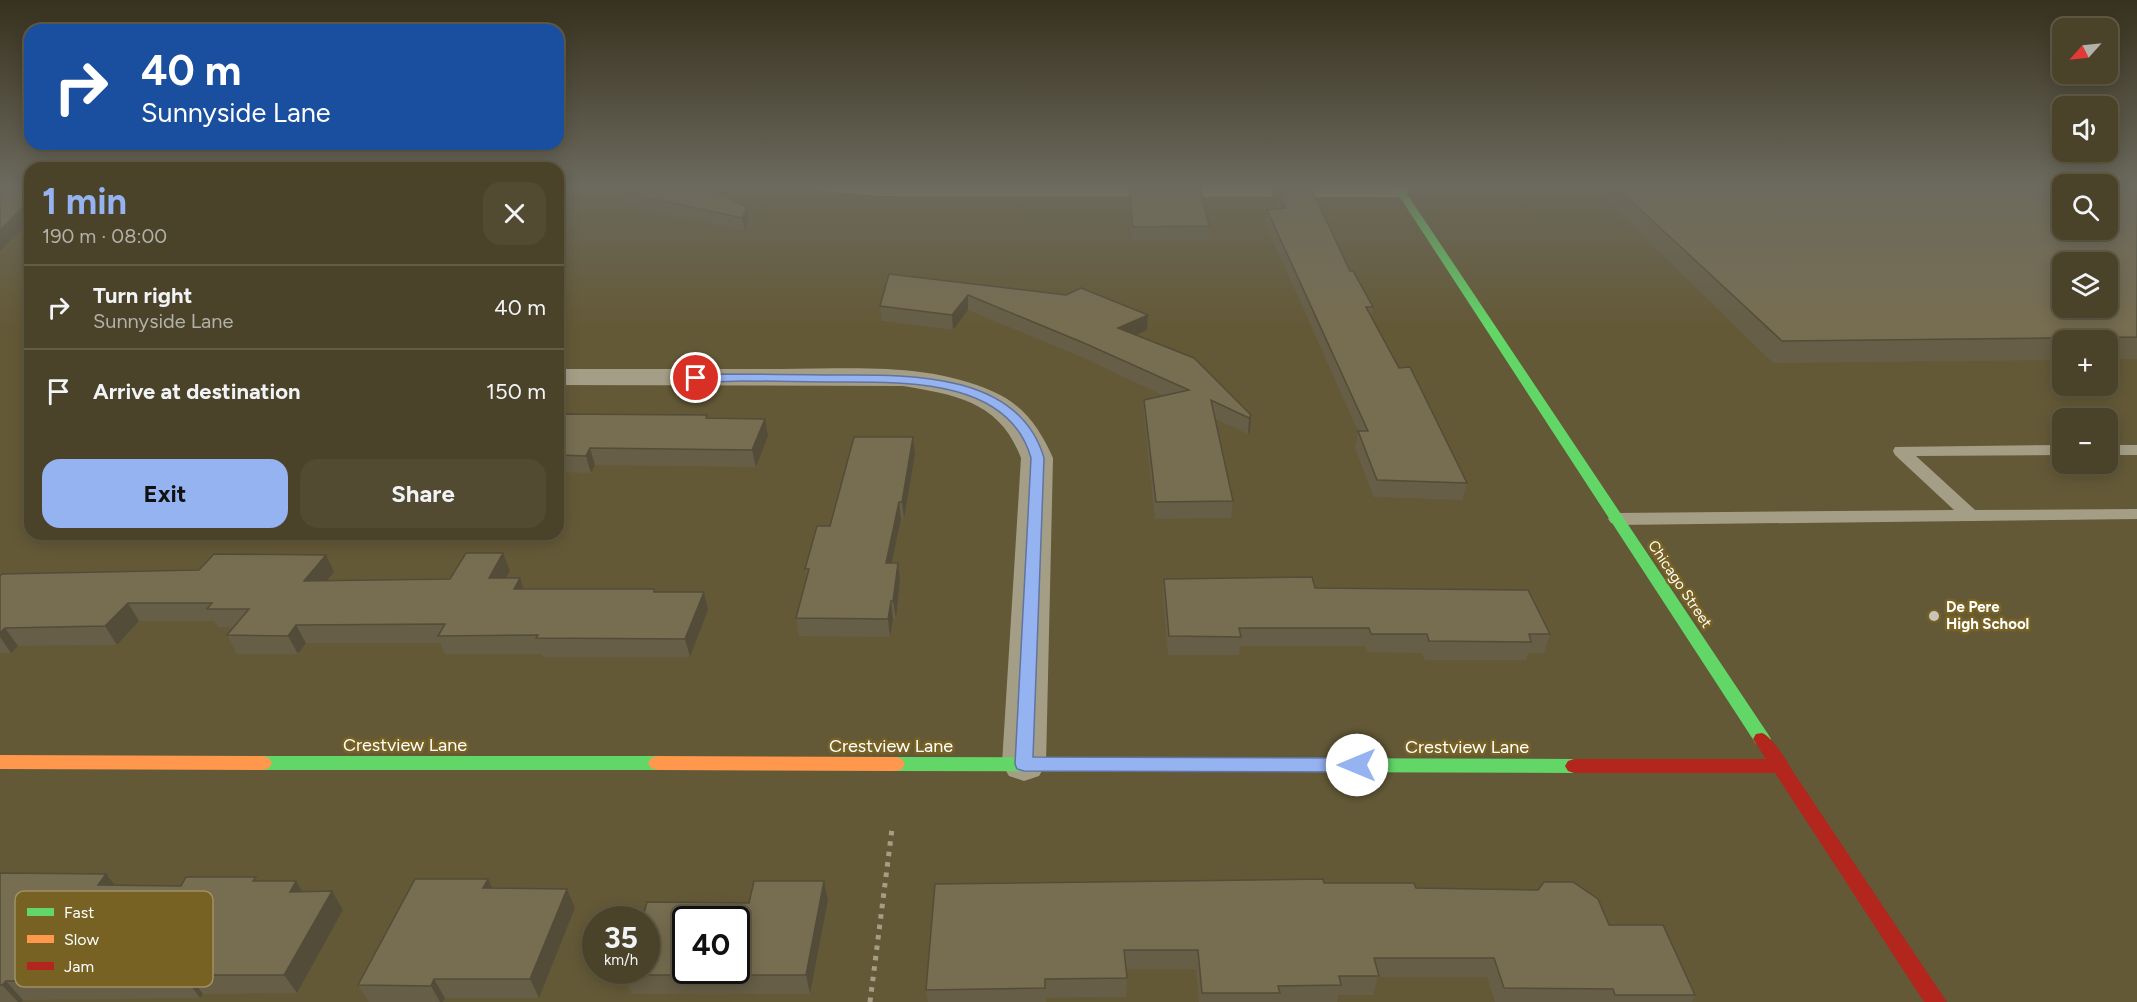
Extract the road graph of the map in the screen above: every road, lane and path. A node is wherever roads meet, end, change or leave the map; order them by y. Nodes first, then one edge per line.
1 (1426, 232) edge
2 (564, 377) edge
3 (2052, 450) edge
4 (2118, 450) edge
5 (2137, 450) edge
6 (2137, 514) edge
7 (1970, 515) junction
8 (1617, 519) junction
9 (0, 762) edge
10 (1024, 764) junction
11 (1782, 766) junction
12 (892, 829) dead end
13 (870, 1002) edge
14 (1936, 1002) edge

1 - 8 street, Chicago Street
2 - 10 street
3 - 7 lane
4 - 5 lane
6 - 7 lane
7 - 8 lane
8 - 11 street, Chicago Street
9 - 10 street, Crestview Lane
10 - 11 street, Crestview Lane
11 - 14 street, Chicago Street
12 - 13 path

